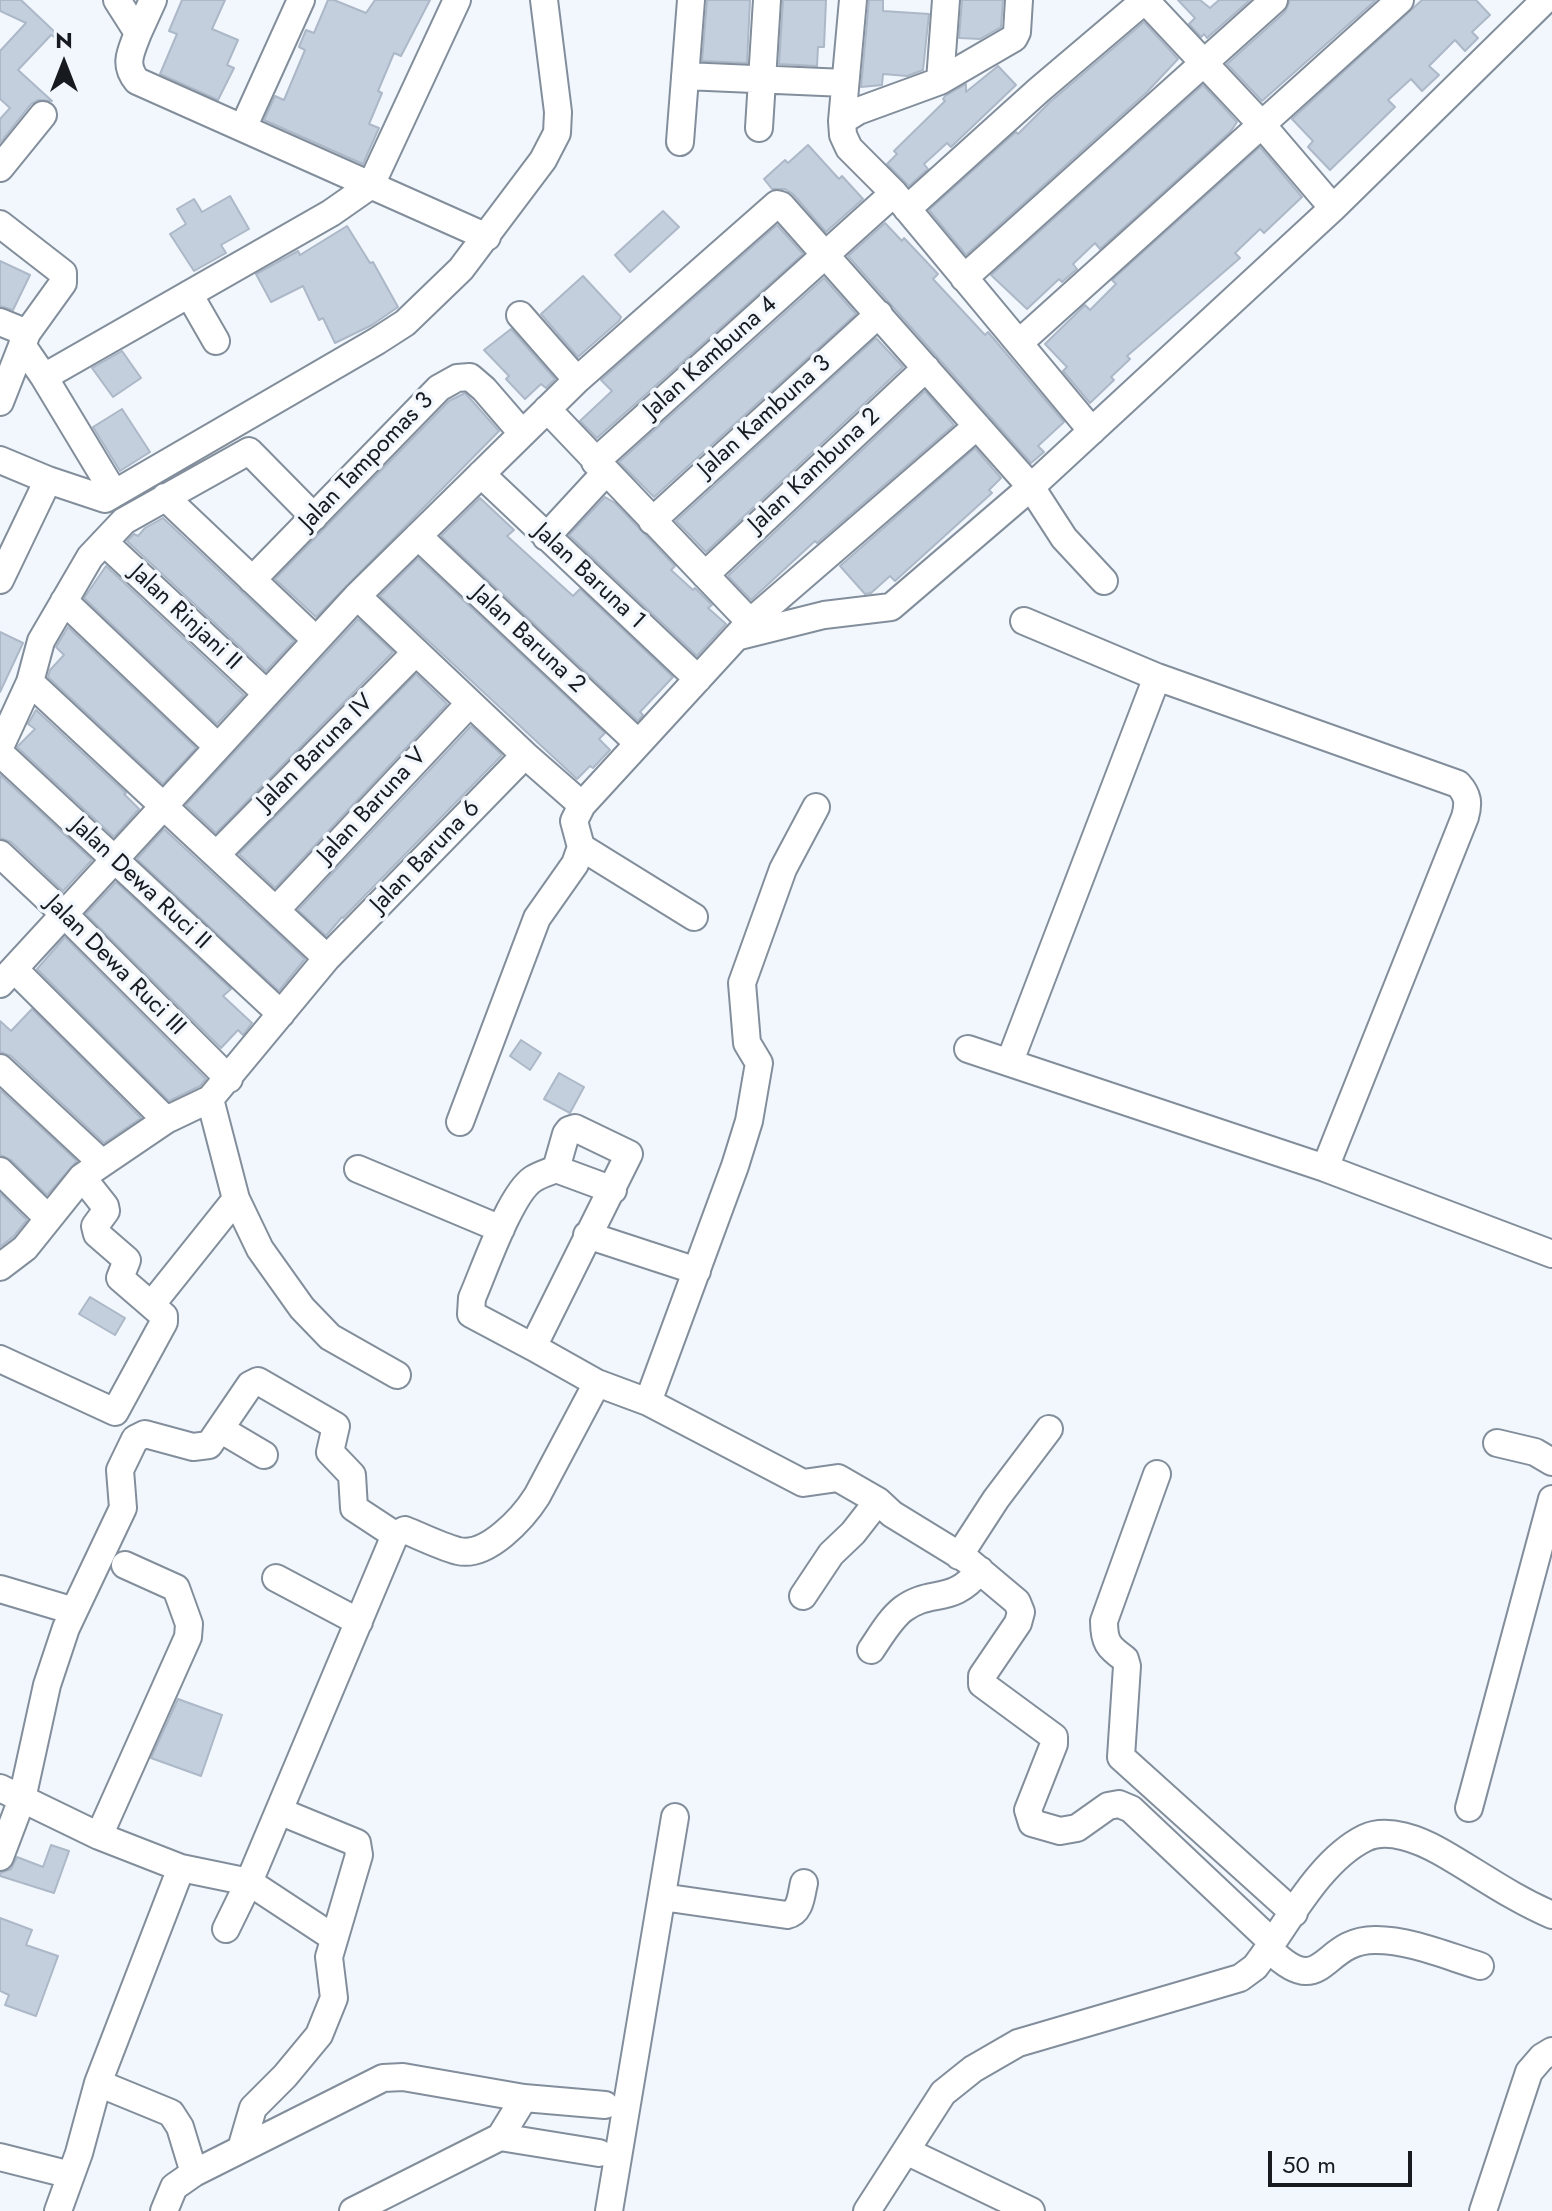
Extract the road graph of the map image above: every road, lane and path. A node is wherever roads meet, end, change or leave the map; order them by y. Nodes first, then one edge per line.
1 (117, 0) edge
2 (153, 0) edge
3 (301, 0) edge
4 (457, 0) edge
5 (544, 0) edge
6 (691, 0) edge
7 (767, 0) edge
8 (853, 0) edge
9 (946, 0) edge
10 (1019, 0) edge
11 (1145, 0) edge
12 (1274, 0) edge
13 (1400, 0) edge
14 (1545, 0) edge
15 (138, 33) junction
16 (1206, 63) junction
17 (685, 76) junction
18 (763, 81) junction
19 (940, 81) junction
20 (845, 83) junction
21 (43, 115) dead end
22 (842, 121) junction
23 (1263, 126) junction
24 (243, 128) junction
25 (759, 128) dead end
26 (680, 142) dead end
27 (0, 168) edge
28 (371, 185) junction
29 (901, 201) junction
30 (1333, 208) junction
31 (0, 224) edge
32 (487, 237) junction
33 (827, 255) junction
34 (964, 278) junction
35 (189, 294) junction
36 (879, 314) junction
37 (520, 315) dead end
38 (0, 322) edge
39 (24, 339) junction
40 (216, 341) dead end
41 (1019, 343) junction
42 (926, 368) junction
43 (44, 377) junction
44 (577, 380) junction
45 (0, 402) edge
46 (547, 409) junction
47 (977, 426) junction
48 (1092, 431) junction
49 (522, 433) junction
50 (0, 460) edge
51 (600, 467) junction
52 (481, 474) junction
53 (48, 480) junction
54 (1031, 487) junction
55 (110, 496) junction
56 (165, 497) junction
57 (314, 517) junction
58 (652, 521) junction
59 (418, 536) junction
60 (546, 537) junction
61 (104, 542) junction
62 (705, 575) junction
63 (0, 580) edge
64 (252, 580) junction
65 (1104, 581) dead end
66 (357, 596) junction
67 (64, 601) junction
68 (1024, 621) dead end
69 (743, 630) junction
70 (316, 640) junction
71 (416, 652) junction
72 (1157, 677) junction
73 (698, 679) junction
74 (30, 682) junction
75 (267, 694) junction
76 (470, 703) junction
77 (638, 743) junction
78 (218, 747) junction
79 (0, 750) edge
80 (525, 755) junction
81 (165, 805) junction
82 (582, 805) junction
83 (816, 807) dead end
84 (581, 847) junction
85 (0, 854) edge
86 (217, 854) junction
87 (115, 860) junction
88 (276, 910) junction
89 (64, 914) junction
90 (694, 917) dead end
91 (327, 958) junction
92 (7, 977) edge
93 (281, 1014) junction
94 (968, 1049) dead end
95 (1010, 1061) junction
96 (0, 1068) edge
97 (229, 1079) junction
98 (210, 1099) junction
99 (166, 1120) junction
100 (460, 1122) dead end
101 (1325, 1168) junction
102 (358, 1169) dead end
103 (556, 1169) junction
104 (92, 1170) junction
105 (0, 1171) edge
106 (613, 1190) junction
107 (236, 1199) junction
108 (48, 1218) junction
109 (501, 1229) junction
110 (587, 1235) junction
111 (1552, 1254) edge
112 (0, 1267) edge
113 (697, 1271) junction
114 (152, 1304) junction
115 (533, 1347) junction
116 (0, 1359) edge
117 (397, 1375) dead end
118 (597, 1383) junction
119 (648, 1402) junction
120 (220, 1429) junction
121 (1049, 1429) dead end
122 (1497, 1443) dead end
123 (264, 1455) dead end
124 (1552, 1462) edge
125 (1157, 1474) dead end
126 (1552, 1499) edge
127 (878, 1501) junction
128 (395, 1535) junction
129 (970, 1563) junction
130 (125, 1565) dead end
131 (276, 1578) dead end
132 (0, 1589) edge
133 (803, 1596) dead end
134 (74, 1611) junction
135 (359, 1622) junction
136 (871, 1650) dead end
137 (11, 1793) edge
138 (1469, 1808) dead end
139 (279, 1811) junction
140 (675, 1817) dead end
141 (99, 1836) junction
142 (0, 1857) edge
143 (181, 1868) junction
144 (249, 1882) junction
145 (804, 1883) dead end
146 (662, 1897) junction
147 (1294, 1913) junction
148 (1552, 1915) edge
149 (226, 1929) dead end
150 (334, 1938) junction
151 (1271, 1946) junction
152 (1480, 1966) dead end
153 (1552, 2051) edge
154 (98, 2083) junction
155 (524, 2098) junction
156 (605, 2105) dead end
157 (500, 2137) junction
158 (241, 2149) junction
159 (906, 2151) junction
160 (599, 2153) dead end
161 (0, 2157) edge
162 (194, 2173) junction
163 (71, 2175) junction
164 (58, 2211) edge
165 (164, 2211) edge
166 (353, 2211) edge
167 (609, 2211) edge
168 (867, 2211) edge
169 (1031, 2211) edge
170 (1483, 2211) edge

1 - 15 street
2 - 15 street
3 - 24 street
4 - 28 street
5 - 32 street
6 - 17 street
7 - 18 street
8 - 20 street
9 - 19 street
10 - 19 street
11 - 16 street
11 - 29 street, Jalan Kambuna 4
12 - 16 street
13 - 23 street
14 - 30 street
15 - 24 street
16 - 23 street
16 - 34 street
17 - 18 street
17 - 26 street
18 - 20 street
18 - 25 street
19 - 22 street
20 - 22 street
21 - 27 street
22 - 29 street
23 - 30 street
23 - 41 street
24 - 28 street
28 - 32 street
28 - 35 street
29 - 33 street, Jalan Kambuna 4
29 - 34 street
30 - 48 street
31 - 39 street
32 - 55 street
33 - 36 street
33 - 44 street
33 - 51 street, Jalan Kambuna 4
34 - 41 street
35 - 40 street
35 - 43 street
36 - 42 street
36 - 58 street, Jalan Kambuna 3
37 - 44 street
38 - 39 street
39 - 43 street
39 - 45 street
41 - 48 street
42 - 47 street
42 - 62 street, Jalan Kambuna 2
43 - 55 street
44 - 46 street
46 - 49 street
46 - 51 street
47 - 54 street
47 - 69 street
48 - 54 street
49 - 52 street
49 - 57 street, Jalan Tampomas 3
50 - 53 street
51 - 58 street
51 - 60 street, Jalan Kambuna 4
52 - 59 street
52 - 60 street, Jalan Baruna 1
53 - 55 street
53 - 63 street
54 - 65 street
54 - 69 street
56 - 57 street
56 - 61 street
56 - 64 street
57 - 64 street, Jalan Tampomas 3
58 - 62 street
59 - 66 street
59 - 77 street, Jalan Baruna 2
60 - 73 street, Jalan Baruna 1
61 - 67 street
61 - 75 street, Jalan Rinjani II
62 - 69 street
64 - 70 street
66 - 70 street
66 - 71 street
67 - 74 street
67 - 78 street
68 - 72 street
69 - 73 street
70 - 75 street
71 - 76 street
71 - 86 street, Jalan Baruna IV
72 - 95 street
72 - 101 street
73 - 77 street
74 - 79 street
74 - 81 street
75 - 78 street
76 - 80 street
76 - 88 street, Jalan Baruna V
77 - 82 street
78 - 81 street
79 - 87 street, Jalan Dewa Ruci II
80 - 82 street
80 - 91 street, Jalan Baruna 6
81 - 86 street
81 - 87 street
82 - 84 street
83 - 113 street
84 - 90 street
84 - 100 street
85 - 89 street, Jalan Dewa Ruci III
86 - 88 street
87 - 89 street
87 - 93 street, Jalan Dewa Ruci II
88 - 91 street
89 - 92 street
89 - 97 street, Jalan Dewa Ruci III
91 - 93 street, Jalan Baruna 6
92 - 99 street
93 - 97 street, Jalan Baruna 6
94 - 95 street
95 - 101 street
96 - 104 street
97 - 98 street, Jalan Baruna 6
98 - 99 street
98 - 107 street
99 - 104 street
101 - 111 street
102 - 109 street
103 - 106 street
103 - 106 street
103 - 109 street
104 - 108 street
104 - 114 street
105 - 108 street
106 - 110 street
107 - 114 street
107 - 117 street
108 - 112 street
109 - 115 street
110 - 113 street
110 - 115 street
113 - 119 street
114 - 116 street
115 - 118 street
118 - 119 street
118 - 128 street
119 - 127 street
120 - 123 street
120 - 128 street
120 - 134 street
121 - 129 street
122 - 124 street
125 - 147 street
126 - 138 street
127 - 129 street
127 - 133 street
128 - 135 street
129 - 136 street
129 - 151 street
130 - 141 street
131 - 135 street
132 - 134 street
134 - 137 street
135 - 139 street
137 - 141 street
137 - 142 street
139 - 144 street
139 - 150 street
140 - 146 street
141 - 143 street
143 - 144 street
143 - 154 street
144 - 149 street
144 - 150 street
145 - 146 street
146 - 167 street
147 - 148 street
147 - 151 street
150 - 158 street
151 - 152 street
151 - 159 street
153 - 170 street
154 - 162 street
154 - 163 street
155 - 156 street
155 - 157 street
155 - 158 street
157 - 160 street
157 - 166 street
158 - 162 street
159 - 168 street
159 - 169 street
161 - 163 street
162 - 165 street
163 - 164 street

